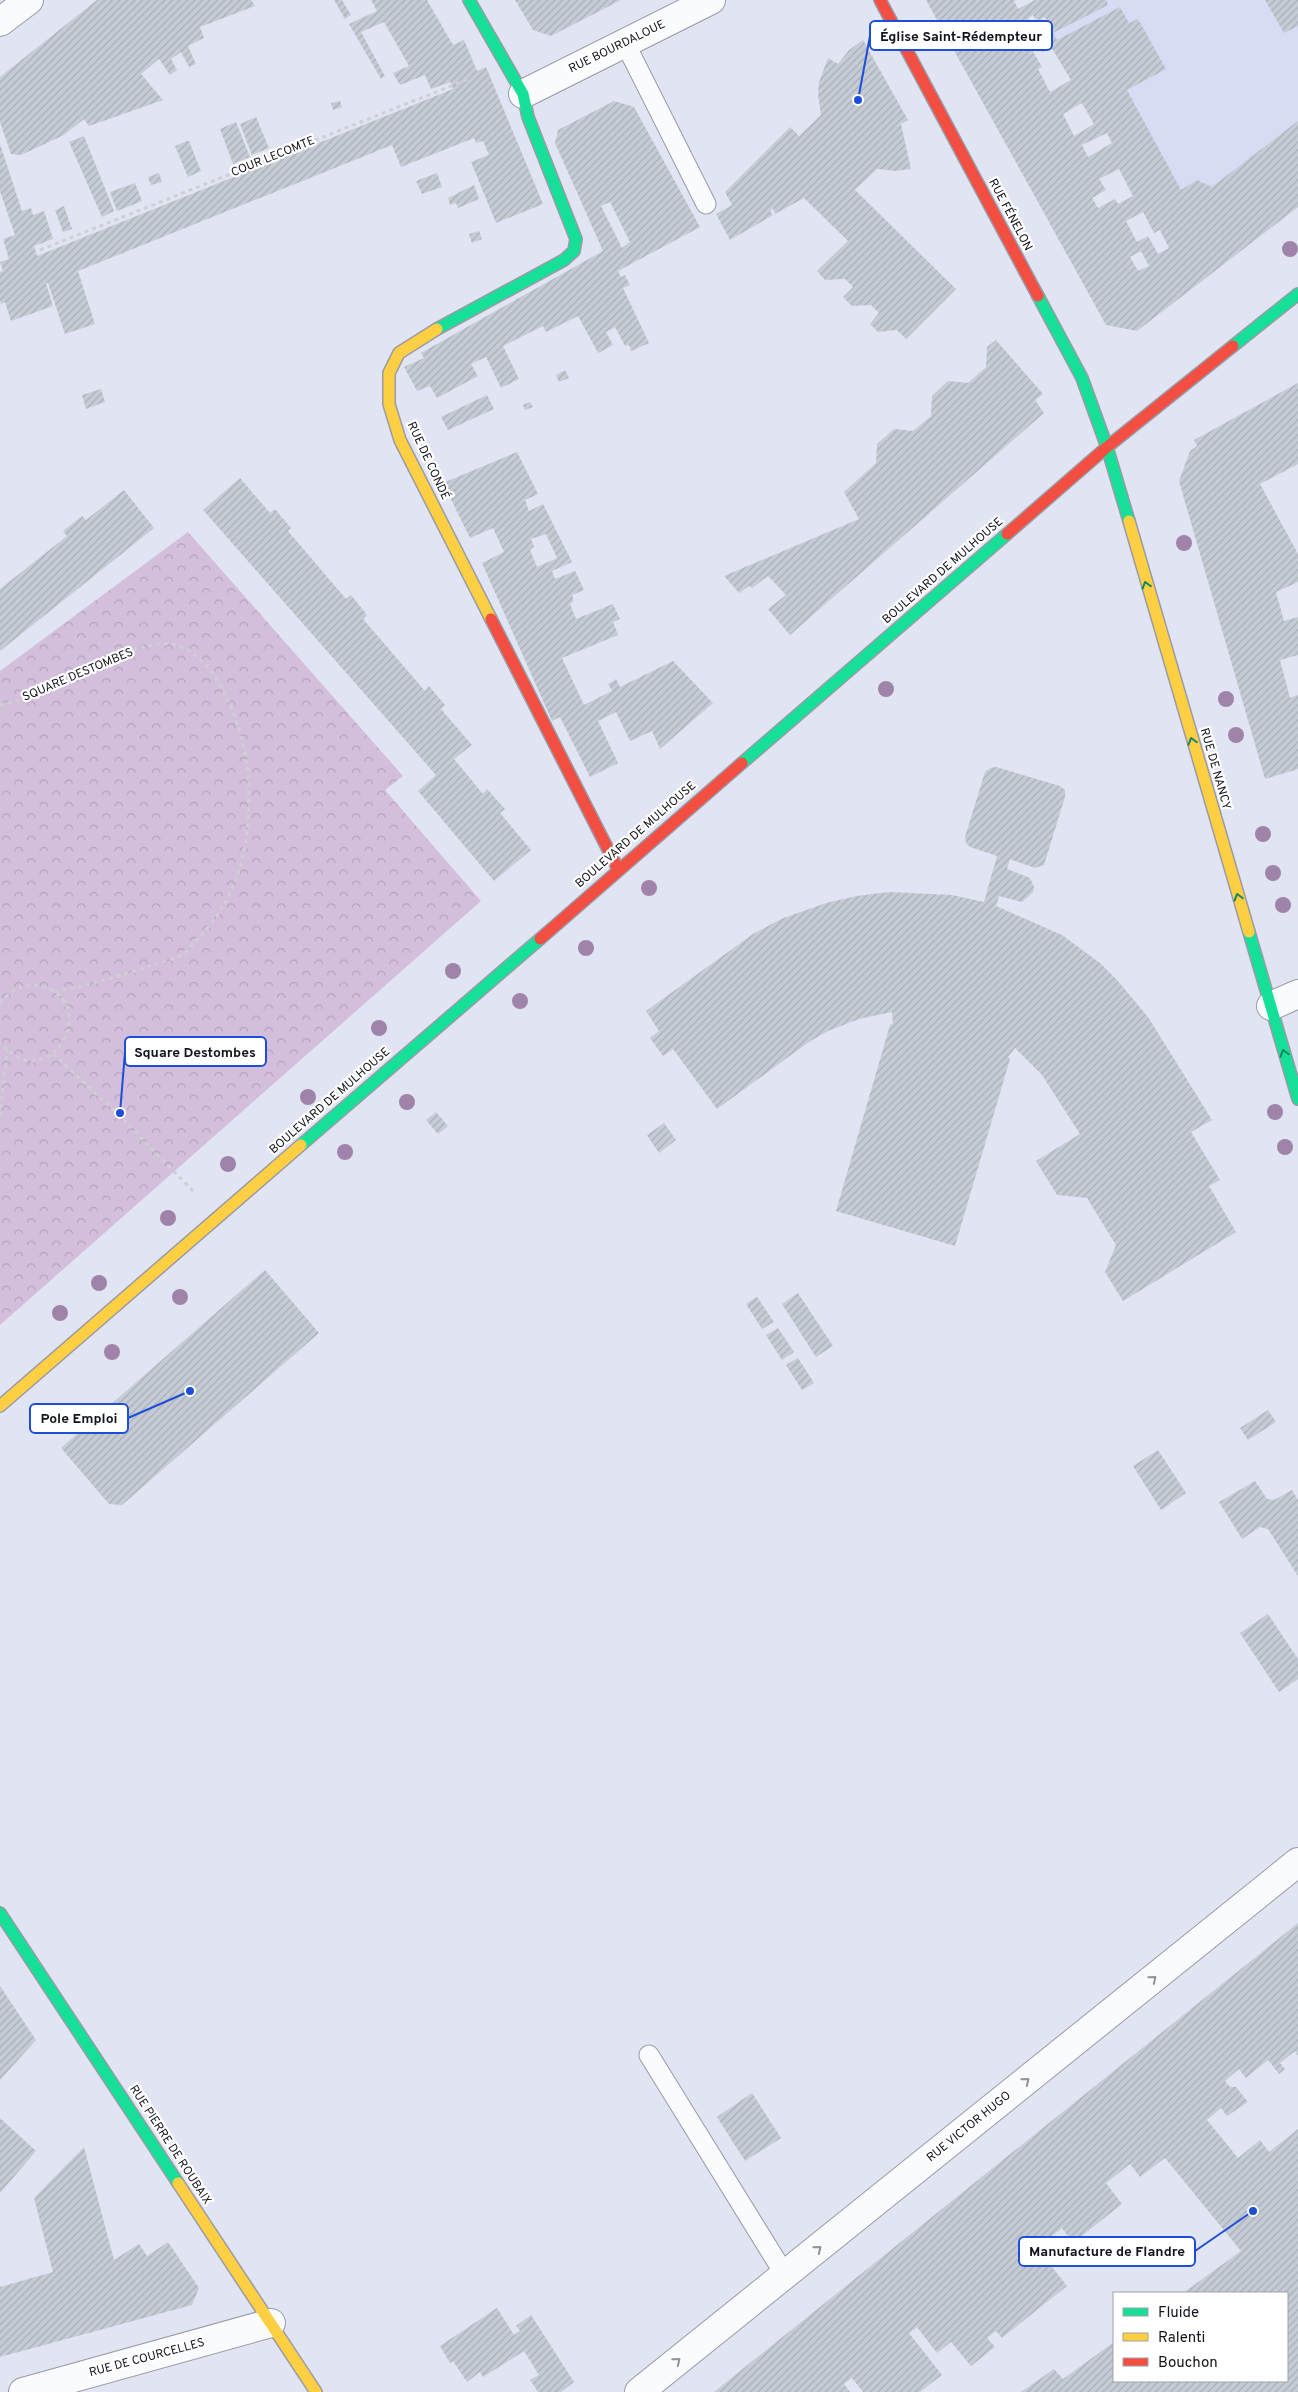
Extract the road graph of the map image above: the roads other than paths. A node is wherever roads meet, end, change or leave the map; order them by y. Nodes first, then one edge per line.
1 (28, 0) edge
2 (470, 0) edge
3 (711, 0) edge
4 (880, 0) edge
5 (0, 22) edge
6 (625, 43) junction
7 (523, 94) junction
8 (706, 204) dead end
9 (1298, 294) edge
10 (1107, 447) junction
11 (618, 869) junction
12 (1298, 994) edge
13 (1271, 1006) junction
14 (1298, 1099) edge
15 (0, 1406) edge
16 (1298, 1862) edge
17 (0, 1913) edge
18 (649, 2055) dead end
19 (785, 2275) junction
20 (271, 2324) junction
21 (23, 2392) edge
22 (316, 2392) edge
23 (640, 2392) edge

1 - 5 street
2 - 7 street, RUE DE CONDÉ
3 - 6 street, RUE BOURDALOUE
4 - 10 street, RUE FÉNELON
6 - 7 street, RUE BOURDALOUE
6 - 8 lane
7 - 11 street, RUE DE CONDÉ
9 - 10 street, BOULEVARD DE MULHOUSE
10 - 11 street, BOULEVARD DE MULHOUSE
13 -> 10 street, RUE DE NANCY
11 - 15 street, BOULEVARD DE MULHOUSE
12 - 13 street
14 -> 13 street, RUE DE NANCY
19 -> 16 street, RUE VICTOR HUGO
17 - 20 street, RUE PIERRE DE ROUBAIX
18 - 19 lane
23 -> 19 street, RUE VICTOR HUGO
20 - 21 street, RUE DE COURCELLES
20 - 22 street, RUE PIERRE DE ROUBAIX

